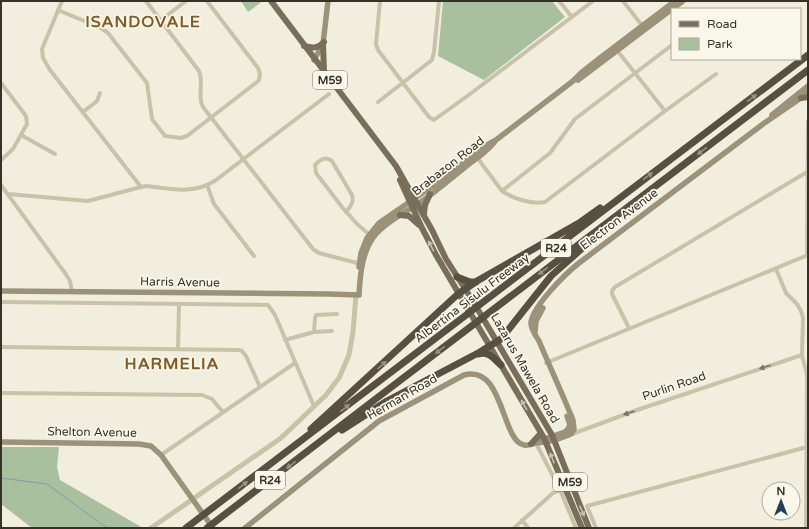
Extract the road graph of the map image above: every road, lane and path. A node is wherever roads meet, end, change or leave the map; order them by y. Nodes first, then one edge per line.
1 (62, 1) edge
2 (146, 1) edge
3 (186, 1) edge
4 (206, 1) edge
5 (271, 1) edge
6 (328, 1) edge
7 (380, 1) edge
8 (439, 1) edge
9 (559, 1) edge
10 (593, 1) edge
11 (623, 1) edge
12 (675, 1) edge
13 (683, 1) edge
14 (673, 8) edge
15 (58, 10) junction
16 (671, 10) edge
17 (661, 15) junction
18 (572, 16) junction
19 (161, 20) junction
20 (644, 28) junction
21 (323, 43) junction
22 (304, 46) junction
23 (671, 46) edge
24 (616, 49) junction
25 (808, 55) edge
26 (314, 60) junction
27 (808, 70) edge
28 (324, 72) junction
29 (635, 73) junction
30 (716, 74) dead end
31 (1, 83) edge
32 (402, 83) junction
33 (808, 86) edge
34 (100, 93) dead end
35 (808, 93) edge
36 (329, 94) dead end
37 (808, 97) edge
38 (801, 98) junction
39 (378, 102) dead end
40 (665, 111) junction
41 (82, 112) junction
42 (211, 117) junction
43 (808, 121) edge
44 (763, 124) junction
45 (21, 135) junction
46 (55, 154) dead end
47 (476, 156) junction
48 (1, 160) edge
49 (243, 160) junction
50 (807, 172) edge
51 (1, 185) edge
52 (207, 185) junction
53 (141, 187) junction
54 (502, 191) junction
55 (626, 192) junction
56 (8, 194) junction
57 (430, 194) junction
58 (413, 203) junction
59 (346, 212) junction
60 (424, 214) junction
61 (619, 214) junction
62 (400, 215) junction
63 (422, 228) junction
64 (371, 236) junction
65 (807, 255) edge
66 (254, 256) dead end
67 (361, 264) junction
68 (776, 269) junction
69 (457, 277) junction
70 (477, 281) junction
71 (465, 289) junction
72 (1, 291) edge
73 (72, 292) junction
74 (458, 294) junction
75 (357, 297) junction
76 (1, 302) edge
77 (179, 304) junction
78 (337, 314) dead end
79 (629, 328) junction
80 (332, 331) dead end
81 (314, 332) junction
82 (285, 340) junction
83 (497, 342) junction
84 (490, 346) junction
85 (1, 347) edge
86 (178, 349) junction
87 (802, 355) junction
88 (469, 357) junction
89 (547, 362) junction
90 (295, 363) junction
91 (501, 365) junction
92 (260, 387) junction
93 (1, 393) edge
94 (314, 406) junction
95 (223, 412) junction
96 (571, 434) junction
97 (543, 438) junction
98 (552, 438) junction
99 (302, 439) junction
100 (322, 441) junction
101 (1, 442) edge
102 (535, 443) junction
103 (807, 447) junction
104 (161, 455) junction
105 (560, 490) junction
106 (192, 500) junction
107 (522, 520) junction
108 (151, 528) edge
109 (186, 528) edge
110 (207, 528) edge
111 (213, 528) edge
112 (245, 528) edge
113 (514, 528) edge
114 (528, 528) edge
115 (576, 528) edge
116 (582, 528) edge
117 (589, 528) edge
118 (596, 528) edge
119 (806, 528) edge

1 - 15 street
2 - 19 street
3 - 19 street
4 - 42 street
5 - 22 main road, M59
6 - 21 main road
7 - 32 street
8 - 32 street
9 - 18 street
10 - 18 street
11 - 20 street
12 - 17 main road, Brabazon Road
13 - 14 main road, Brabazon Road
15 - 41 street
15 - 42 street
16 - 17 main road, Brabazon Road
17 - 20 main road, Brabazon Road
18 - 32 street
19 - 42 street
20 - 24 main road, Brabazon Road
21 - 22 main road
21 - 26 main road
21 - 28 main road
22 - 26 main road, M59
23 - 29 street
24 - 29 street
24 - 47 main road, Brabazon Road
55 -> 25 highway, Albertina Sisulu Freeway / R24
26 - 28 main road, M59
27 -> 61 highway, Albertina Sisulu Freeway / R24
28 - 58 main road, M59
29 - 40 street
29 - 54 street
30 - 40 street
31 - 45 street
32 - 39 street
33 - 44 main road, Electron Avenue
34 - 41 street
35 - 38 main road, Electron Avenue
36 - 49 street
37 - 38 main road
38 - 44 main road, Electron Avenue
40 - 54 street
41 - 53 street
42 - 49 street
43 - 50 street
44 - 89 main road, Electron Avenue
45 - 46 street
45 - 48 street
47 - 54 street
47 - 57 main road, Brabazon Road
47 - 58 main road, Brabazon Road
49 - 52 street
49 - 67 street
50 - 65 street
50 - 79 street
51 - 56 street
52 - 53 street
52 - 66 street
53 - 56 street
55 - 70 highway
99 -> 55 highway, Albertina Sisulu Freeway / R24
56 - 73 street
57 - 58 main road, Brabazon Road
57 - 60 main road
58 - 60 main road, Lazarus Mawela Road / M59
58 - 62 main road
58 - 63 main road, Lazarus Mawela Road / M59
58 - 64 main road
59 - 59 street
59 - 64 street
60 - 69 main road, Lazarus Mawela Road / M59
61 - 83 highway
61 -> 100 highway, Albertina Sisulu Freeway / R24
62 - 63 main road
62 - 64 main road
74 -> 63 main road, Lazarus Mawela Road / M59
64 - 67 main road
65 - 68 street
67 - 75 main road
68 - 79 street
68 - 87 street
69 - 70 highway
69 - 71 main road, Lazarus Mawela Road / M59
70 - 71 highway
71 - 74 highway
71 - 83 main road, Lazarus Mawela Road / M59
72 - 73 main road, Harris Avenue
73 - 75 main road, Harris Avenue
74 - 84 main road, Lazarus Mawela Road / M59
99 -> 74 highway
75 - 94 street
76 - 77 street
77 - 82 street
77 - 86 street
78 - 81 street
79 - 89 street
80 - 81 street
81 - 82 street
82 - 90 street
83 - 84 highway
83 - 98 main road, Lazarus Mawela Road / M59
84 - 88 highway
84 - 91 main road, Lazarus Mawela Road / M59
85 - 86 street
86 - 92 street
87 -> 96 street, Purlin Road
87 - 103 street
88 - 91 highway
88 - 100 highway
89 - 96 main road, Electron Avenue
89 - 98 main road, Electron Avenue
90 - 92 street
90 - 94 street
97 -> 91 main road, Lazarus Mawela Road / M59
92 - 95 street
93 - 95 street
94 - 106 street
95 - 104 street
96 - 98 main road, Purlin Road
97 - 98 main road
97 - 102 main road
97 - 102 main road
116 -> 97 main road, Lazarus Mawela Road / M59
98 -> 117 main road, Lazarus Mawela Road / M59
109 -> 99 highway, Albertina Sisulu Freeway / R24
100 -> 110 highway, Albertina Sisulu Freeway / R24
101 - 104 main road, Shelton Avenue
102 - 105 street
102 - 112 main road, Herman Road
103 - 118 street
103 - 119 street
104 - 106 main road, Shelton Avenue
105 - 107 street
105 - 115 street
106 - 108 street
106 - 111 main road, Shelton Avenue
107 - 113 street
107 - 114 street

